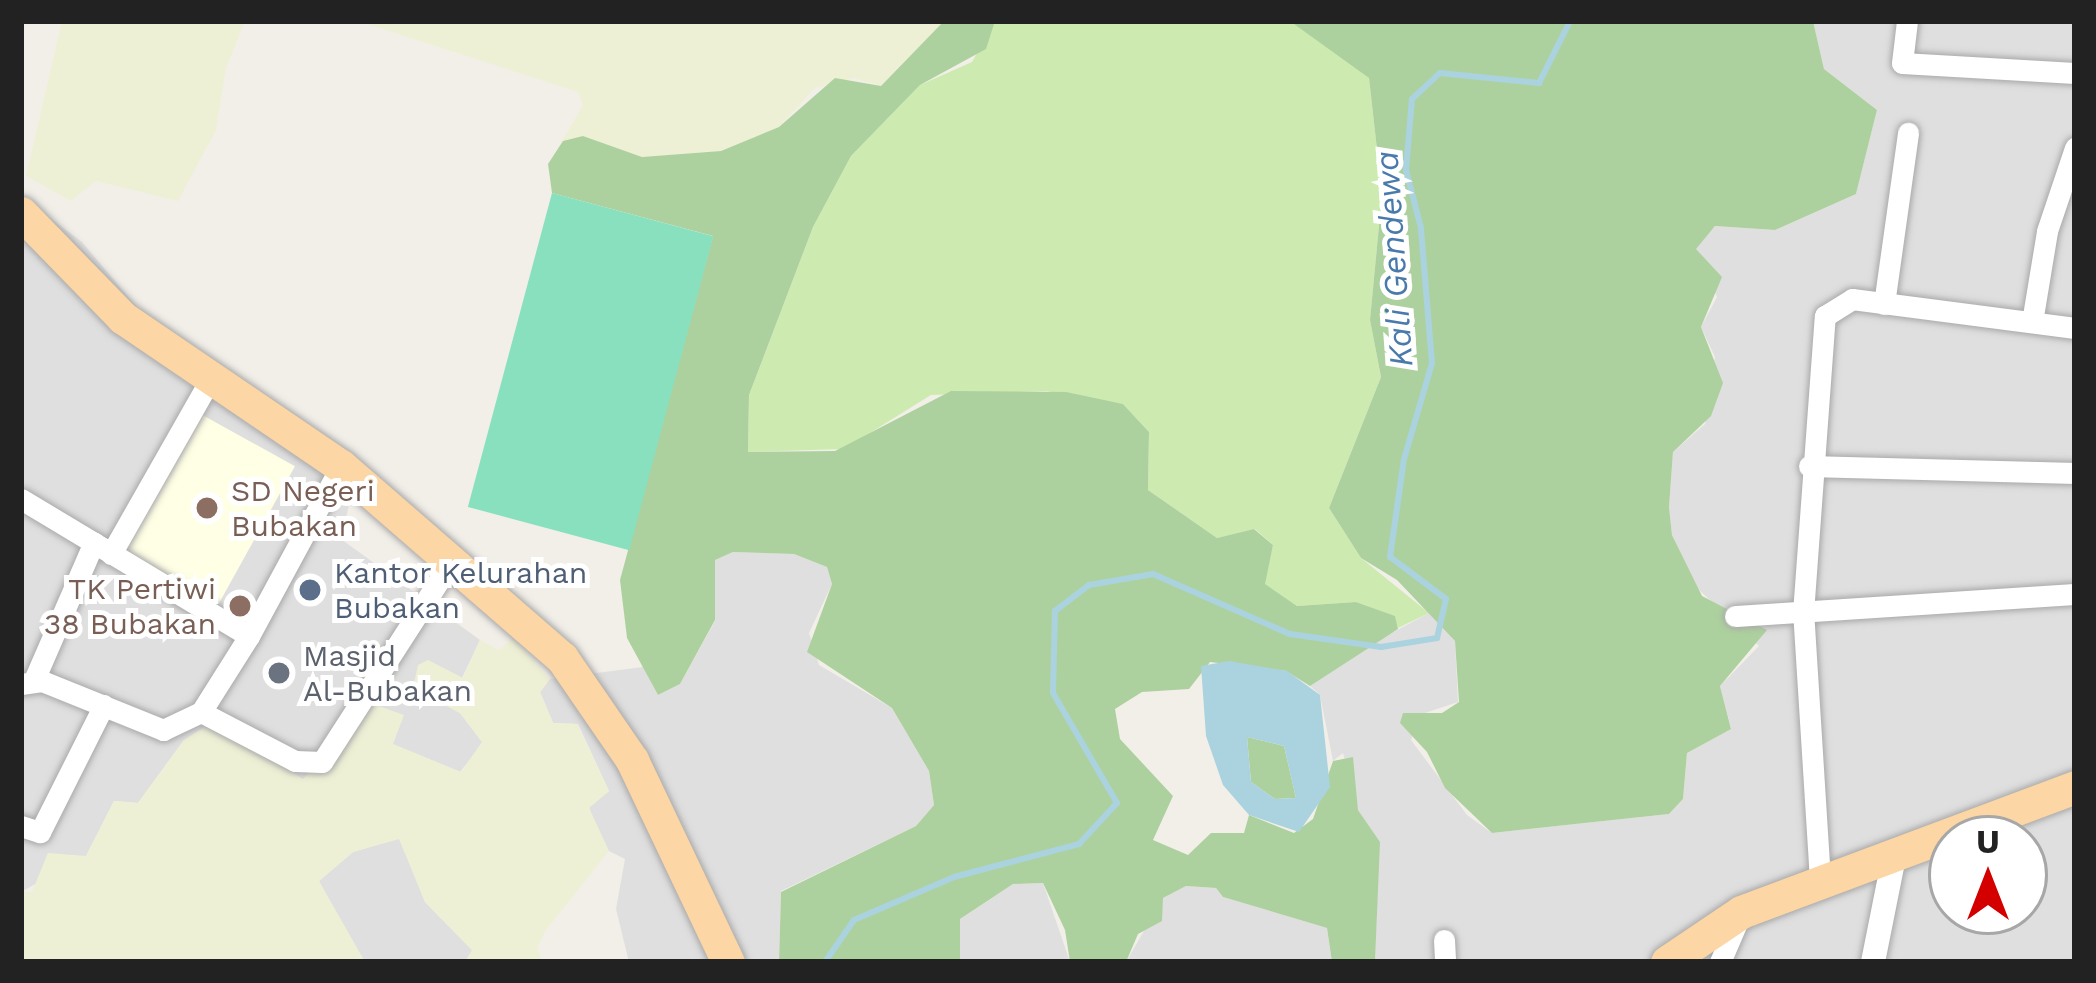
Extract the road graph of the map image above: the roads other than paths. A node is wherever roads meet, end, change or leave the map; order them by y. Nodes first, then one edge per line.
1 (1906, 21) edge
2 (2075, 73) edge
3 (1909, 133) dead end
4 (2075, 148) edge
5 (21, 213) edge
6 (1884, 304) junction
7 (2032, 322) junction
8 (2075, 328) edge
9 (211, 378) junction
10 (341, 466) junction
11 (1809, 466) junction
12 (2075, 473) edge
13 (21, 499) edge
14 (102, 548) junction
15 (452, 560) junction
16 (2075, 594) edge
17 (1803, 613) junction
18 (1735, 616) dead end
19 (249, 636) junction
20 (27, 682) edge
21 (104, 705) junction
22 (201, 712) junction
23 (2075, 788) edge
24 (21, 826) edge
25 (1895, 852) junction
26 (1820, 880) junction
27 (1742, 912) junction
28 (728, 962) edge
29 (1667, 962) edge
30 (1720, 962) edge
31 (1874, 962) edge

1 - 2 street
3 - 6 street
4 - 7 street
5 - 9 main road
6 - 7 street
6 - 11 street
7 - 8 street
9 - 10 main road
9 - 14 street
10 - 15 main road
10 - 19 street
11 - 12 street
11 - 17 street
13 - 14 street
14 - 19 street
14 - 20 street
15 - 22 street
15 - 28 main road
16 - 17 street
17 - 18 street
17 - 26 street
19 - 22 street
20 - 21 street
21 - 22 street
21 - 24 street
23 - 25 main road
25 - 26 main road
25 - 31 street
26 - 27 main road
27 - 29 main road
27 - 30 street

